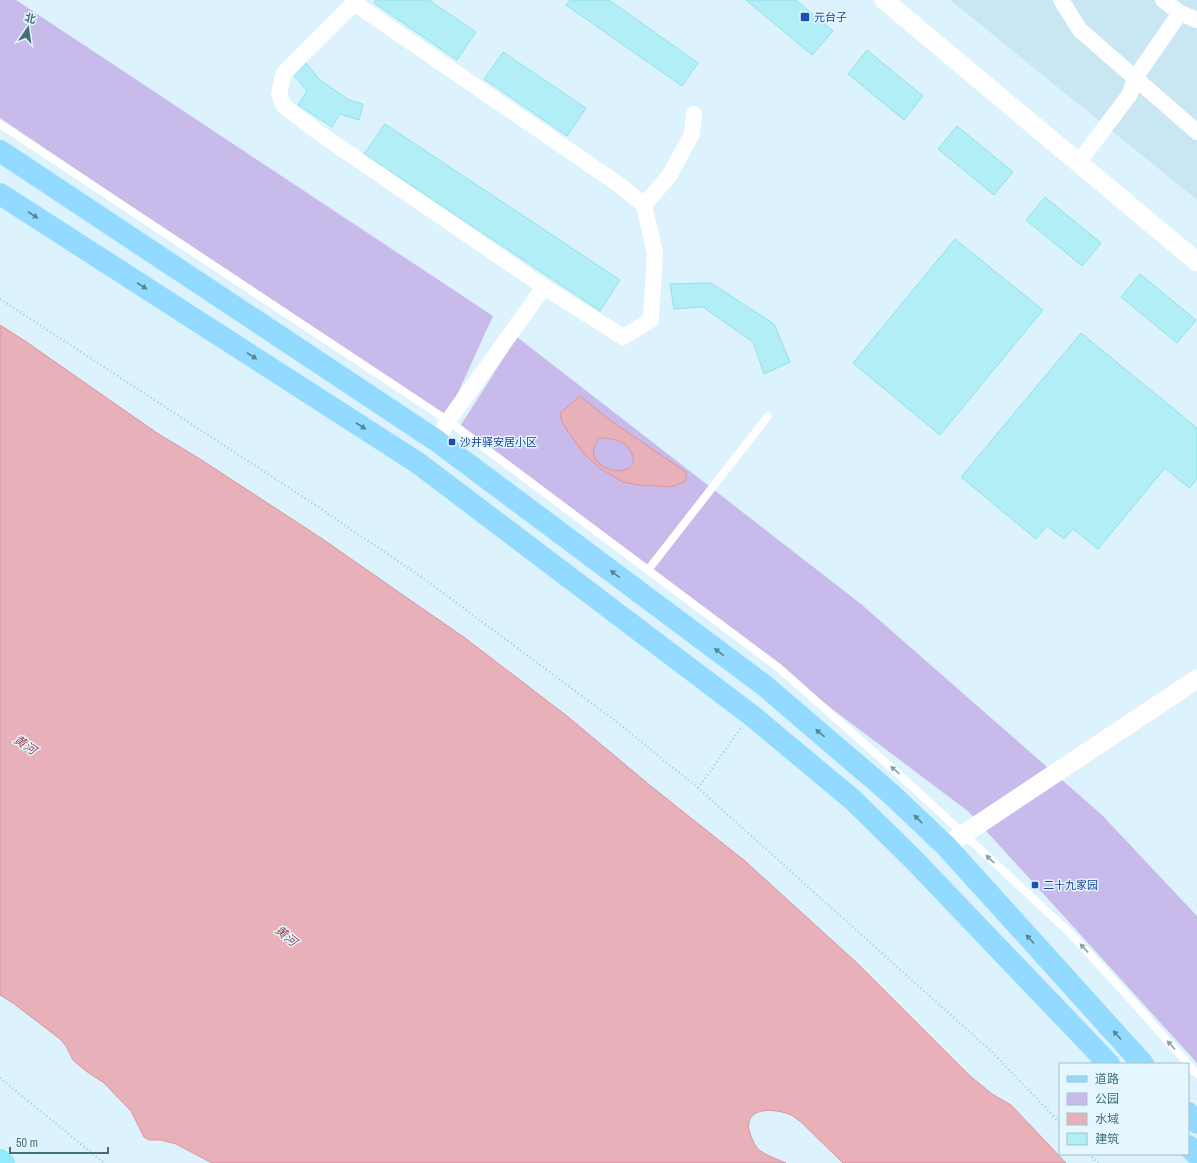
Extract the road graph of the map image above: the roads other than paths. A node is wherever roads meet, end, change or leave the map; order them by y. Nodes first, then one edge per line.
1 (884, 0) edge
2 (1061, 0) edge
3 (1162, 0) edge
4 (1180, 13) junction
5 (1197, 20) edge
6 (1135, 78) junction
7 (694, 114) dead end
8 (0, 124) edge
9 (1197, 132) edge
10 (0, 151) edge
11 (1078, 163) junction
12 (0, 194) edge
13 (644, 205) junction
14 (1197, 262) edge
15 (544, 287) junction
16 (768, 416) dead end
17 (448, 421) junction
18 (436, 441) junction
19 (648, 570) junction
20 (1197, 679) edge
21 (964, 835) junction
22 (946, 846) junction
23 (1108, 1063) edge
24 (1142, 1063) edge
25 (1187, 1063) edge
26 (1189, 1065) edge
27 (1197, 1074) edge
28 (1189, 1114) edge
29 (1197, 1123) edge
30 (1189, 1147) edge
31 (1197, 1155) edge
32 (0, 1160) edge
33 (4, 1163) edge

1 - 11 street
2 - 6 street
3 - 4 street
4 - 5 street
4 - 6 street
6 - 9 street
6 - 11 street
7 - 13 street
8 - 17 lane
10 - 18 main road
11 - 14 street
12 -> 23 main road
13 - 15 street
13 - 15 street
15 - 17 street
16 - 19 lane
17 - 18 street
17 - 19 lane
22 -> 18 main road
21 -> 19 lane
20 - 21 street
21 - 22 street
25 -> 21 lane
24 -> 22 main road
27 -> 26 lane
28 - 29 main road
30 - 31 main road
32 - 33 highway

